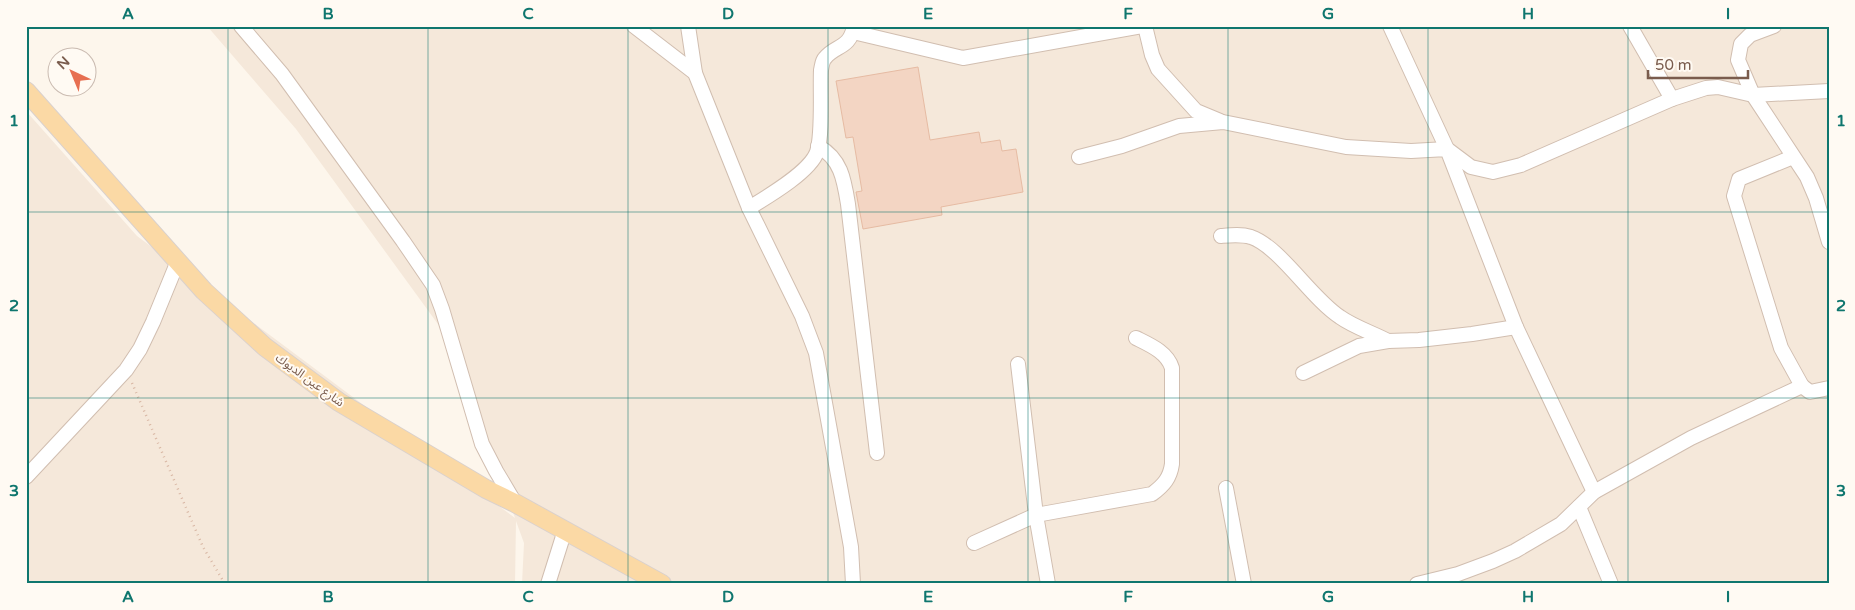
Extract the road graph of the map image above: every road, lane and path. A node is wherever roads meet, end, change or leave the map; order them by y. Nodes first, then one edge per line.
1 (241, 26) edge
2 (634, 26) edge
3 (688, 26) edge
4 (1143, 26) edge
5 (1390, 26) edge
6 (1774, 26) edge
7 (1633, 27) edge
8 (854, 29) edge
9 (695, 73) junction
10 (26, 91) edge
11 (1829, 91) edge
12 (1753, 95) junction
13 (1672, 99) junction
14 (1223, 122) junction
15 (818, 146) junction
16 (1447, 149) junction
17 (1078, 157) dead end
18 (1793, 157) junction
19 (749, 208) junction
20 (1221, 236) dead end
21 (1829, 242) edge
22 (178, 261) junction
23 (1516, 327) junction
24 (1136, 338) dead end
25 (1388, 341) junction
26 (1018, 364) dead end
27 (126, 370) junction
28 (1303, 373) dead end
29 (1802, 386) junction
30 (1829, 388) edge
31 (877, 453) dead end
32 (26, 477) edge
33 (1226, 488) dead end
34 (1594, 492) junction
35 (515, 502) junction
36 (1579, 507) junction
37 (1036, 515) junction
38 (565, 530) junction
39 (974, 543) dead end
40 (1460, 579) edge
41 (225, 584) edge
42 (548, 584) edge
43 (662, 584) edge
44 (852, 584) edge
45 (1048, 584) edge
46 (1244, 584) edge
47 (1417, 584) edge
48 (1611, 584) edge

1 - 35 street
2 - 9 street
3 - 9 street
4 - 8 street
4 - 14 street
5 - 16 street
6 - 12 street
7 - 13 street
8 - 15 street
9 - 19 street
10 - 22 main road, شارع عين الديوك
11 - 12 street
12 - 13 street
12 - 18 street
13 - 16 street
14 - 16 street
14 - 17 street
15 - 19 street
15 - 31 street
16 - 23 street
18 - 21 street
18 - 29 street
19 - 44 street
20 - 25 street
22 - 27 street
22 - 35 main road, شارع عين الديوك
23 - 25 street
23 - 34 street
24 - 37 street
25 - 28 street
26 - 37 street
27 - 32 street
27 - 41 path
29 - 30 street
29 - 34 street
33 - 46 street
34 - 36 street
35 - 38 main road, شارع عين الديوك
36 - 40 street
36 - 48 street
37 - 39 street
37 - 45 street
38 - 42 street
38 - 43 main road, شارع عين الديوك
40 - 47 street

